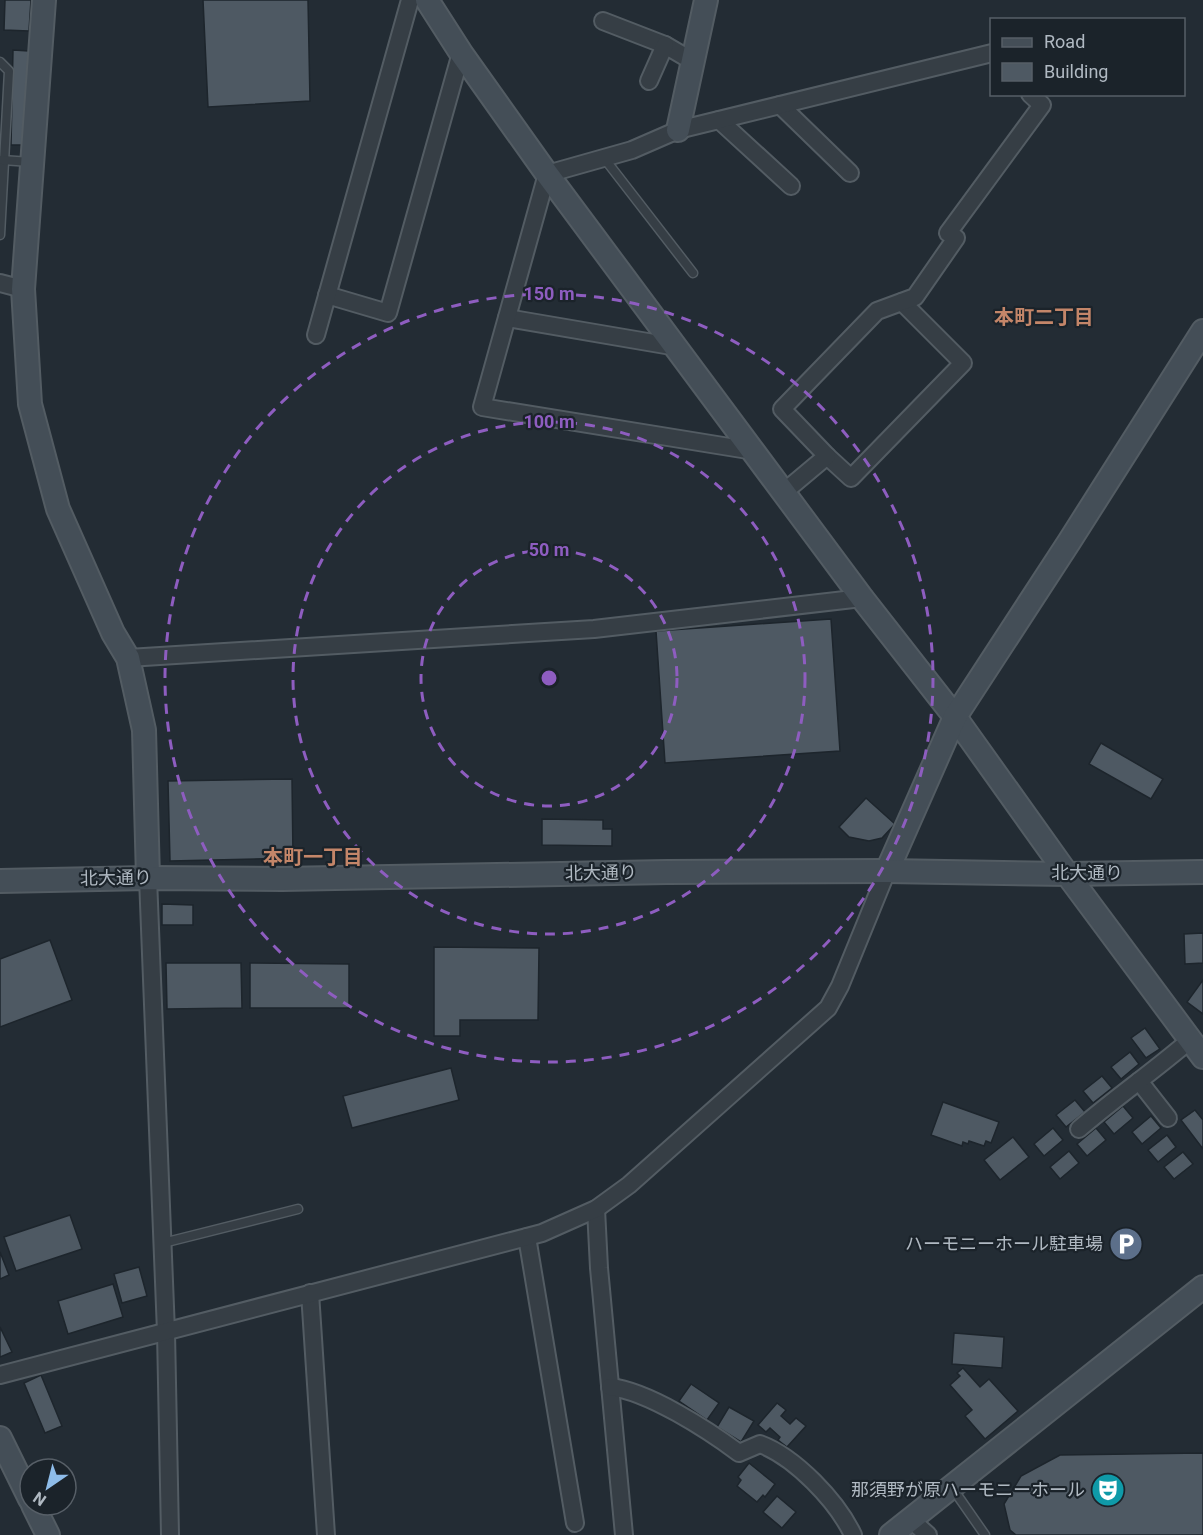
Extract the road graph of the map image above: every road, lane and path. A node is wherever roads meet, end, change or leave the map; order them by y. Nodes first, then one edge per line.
1 (44, 0) edge
2 (410, 0) edge
3 (426, 0) edge
4 (706, 0) edge
5 (603, 21) dead end
6 (665, 45) junction
7 (461, 53) junction
8 (990, 55) edge
9 (0, 62) edge
10 (694, 62) junction
11 (649, 81) dead end
12 (1032, 96) edge
13 (780, 105) junction
14 (718, 120) junction
15 (678, 130) junction
16 (604, 158) junction
17 (3, 160) edge
18 (32, 162) junction
19 (850, 173) dead end
20 (547, 174) junction
21 (791, 186) dead end
22 (1, 202) edge
23 (0, 235) edge
24 (693, 273) dead end
25 (0, 283) edge
26 (23, 289) junction
27 (327, 295) junction
28 (902, 302) junction
29 (507, 318) junction
30 (1203, 331) edge
31 (316, 334) dead end
32 (677, 347) junction
33 (754, 451) junction
34 (828, 456) junction
35 (784, 492) junction
36 (862, 598) junction
37 (128, 658) junction
38 (955, 717) junction
39 (887, 871) junction
40 (1203, 872) edge
41 (1067, 874) junction
42 (148, 878) junction
43 (0, 881) edge
44 (1197, 1048) edge
45 (1139, 1081) junction
46 (1168, 1118) dead end
47 (1079, 1129) dead end
48 (298, 1209) dead end
49 (596, 1209) junction
50 (527, 1237) junction
51 (163, 1243) junction
52 (1203, 1287) edge
53 (310, 1293) junction
54 (166, 1332) junction
55 (0, 1375) edge
56 (610, 1387) junction
57 (0, 1438) edge
58 (18, 1475) edge
59 (951, 1486) junction
60 (39, 1517) edge
61 (910, 1519) junction
62 (575, 1523) dead end
63 (48, 1535) edge
64 (170, 1535) edge
65 (327, 1535) edge
66 (624, 1535) edge
67 (853, 1535) edge
68 (891, 1535) edge
69 (928, 1535) edge
70 (985, 1535) edge

1 - 18 street
2 - 27 street
3 - 7 street
4 - 10 street
5 - 6 street
6 - 10 street
6 - 11 street
7 - 20 street
7 - 27 street
8 - 13 street
9 - 17 lane
10 - 15 street
12 - 28 street
13 - 14 street
13 - 19 street
14 - 15 street
14 - 21 street
15 - 16 street
16 - 20 street
16 - 24 lane
17 - 18 lane
17 - 22 lane
18 - 26 street
20 - 29 street
20 - 32 street
22 - 23 lane
25 - 26 street
26 - 37 street
27 - 31 street
28 - 34 street
28 - 34 street
29 - 32 street
29 - 33 street
30 - 38 street
32 - 33 street
33 - 35 street
34 - 35 street
35 - 36 street
36 - 37 street
36 - 38 street
37 - 42 street
38 - 39 street
38 - 41 street
39 - 41 street, 北大通り
39 - 42 street, 北大通り
39 - 49 street
40 - 41 street, 北大通り
41 - 44 street
42 - 43 street, 北大通り
42 - 51 street
44 - 45 street
45 - 46 street
45 - 47 street
48 - 51 lane
49 - 50 street
49 - 56 street
50 - 53 street
50 - 62 street
51 - 54 street
52 - 59 street
53 - 54 street
53 - 65 street
54 - 55 street
54 - 64 street
56 - 66 street
56 - 67 street
57 - 58 street
59 - 61 street
59 - 70 lane
60 - 63 street
61 - 68 street
61 - 69 street

